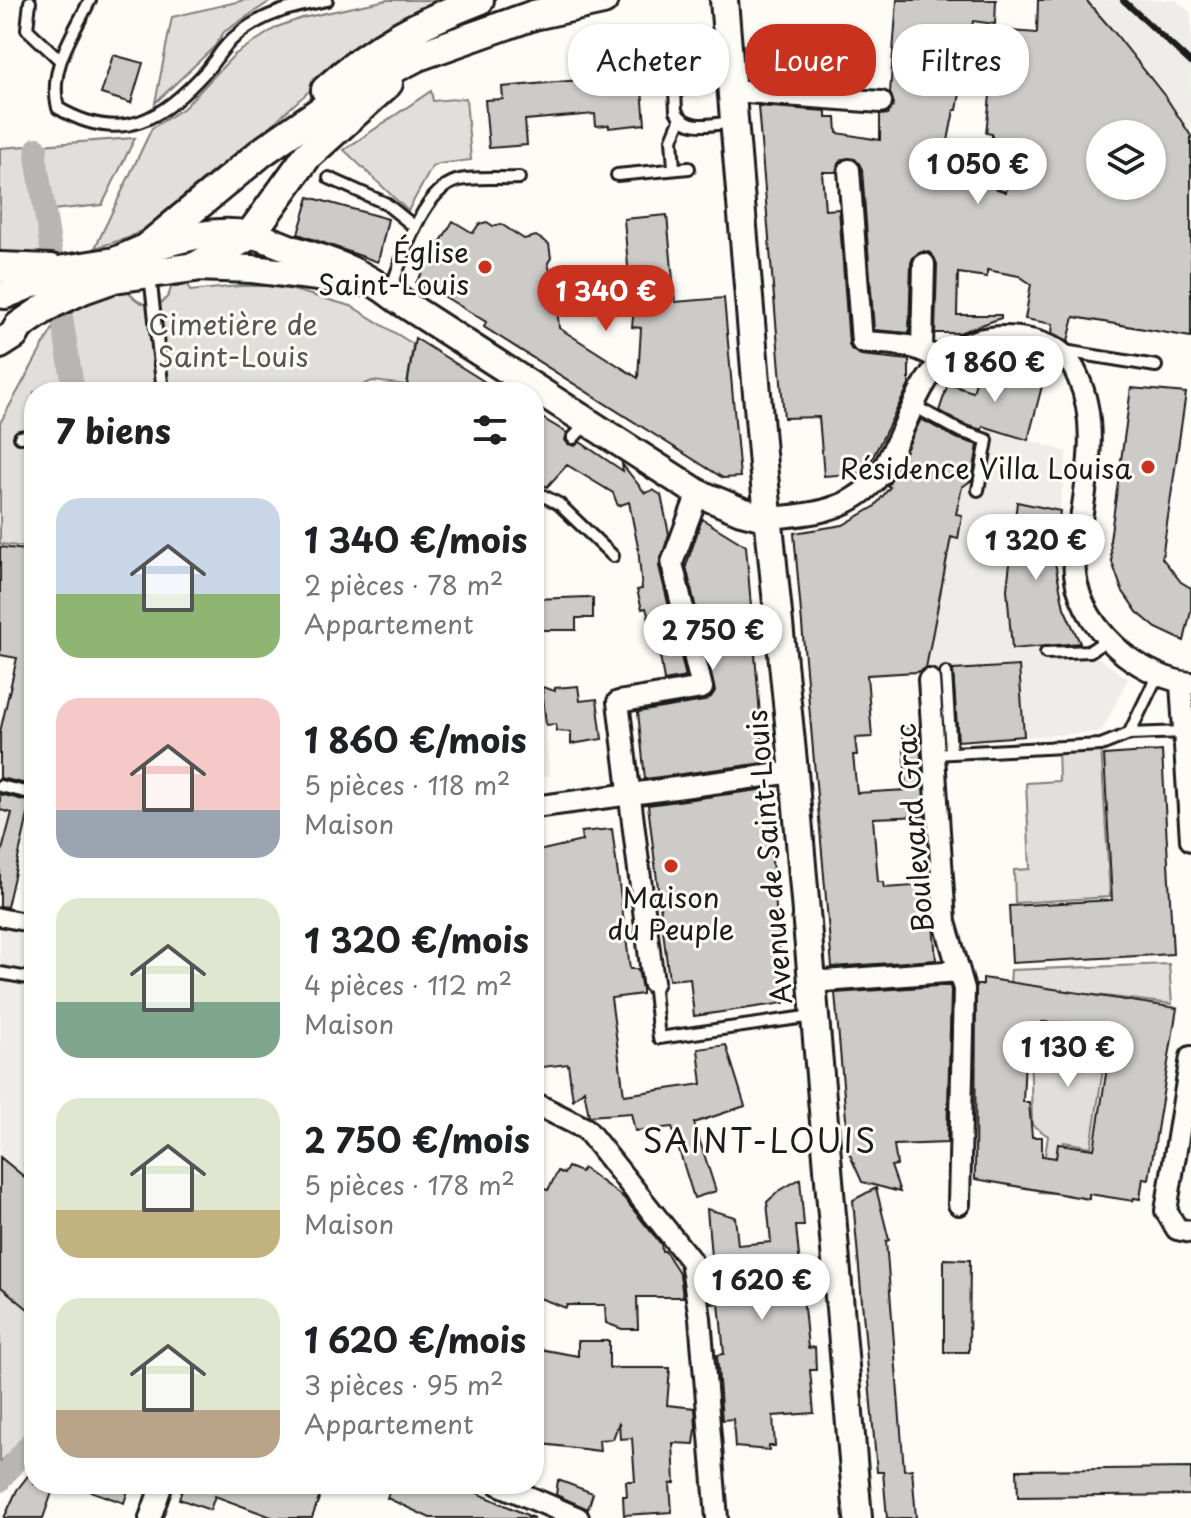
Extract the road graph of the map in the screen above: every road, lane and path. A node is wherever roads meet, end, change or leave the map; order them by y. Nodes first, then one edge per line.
1 (90, 0) edge
2 (327, 0) edge
3 (479, 0) edge
4 (603, 0) edge
5 (30, 2) edge
6 (724, 5) edge
7 (418, 56) junction
8 (60, 60) junction
9 (731, 91) junction
10 (675, 96) edge
11 (881, 102) dead end
12 (680, 120) junction
13 (733, 122) junction
14 (262, 152) junction
15 (674, 168) junction
16 (689, 168) dead end
17 (849, 170) dead end
18 (617, 175) dead end
19 (329, 178) dead end
20 (519, 178) dead end
21 (415, 227) junction
22 (250, 235) junction
23 (147, 261) junction
24 (924, 264) dead end
25 (195, 267) junction
26 (2, 284) edge
27 (383, 288) junction
28 (6, 342) edge
29 (922, 348) junction
30 (1059, 350) junction
31 (942, 361) junction
32 (1156, 366) dead end
33 (162, 382) edge
34 (514, 382) edge
35 (544, 403) edge
36 (914, 406) junction
37 (24, 436) edge
38 (20, 437) dead end
39 (978, 490) dead end
40 (544, 492) edge
41 (698, 493) junction
42 (768, 518) junction
43 (613, 556) dead end
44 (1107, 640) junction
45 (1046, 653) dead end
46 (1158, 674) junction
47 (938, 676) dead end
48 (1186, 683) edge
49 (1185, 732) junction
50 (1129, 734) junction
51 (942, 754) junction
52 (794, 772) junction
53 (0, 786) edge
54 (24, 792) edge
55 (628, 793) junction
56 (544, 806) edge
57 (1191, 840) edge
58 (0, 917) edge
59 (24, 922) edge
60 (959, 971) junction
61 (0, 973) edge
62 (24, 977) edge
63 (653, 982) joint
64 (811, 982) junction
65 (813, 1016) junction
66 (1191, 1057) edge
67 (544, 1108) edge
68 (959, 1204) dead end
69 (1191, 1232) edge
70 (158, 1494) edge
71 (522, 1494) edge
72 (150, 1518) edge
73 (578, 1518) edge
74 (717, 1518) edge
75 (858, 1518) edge

1 - 8 lane
2 - 8 lane
3 - 14 main road
4 - 7 main road
5 - 8 lane
6 - 9 street, Avenue de Saint-Louis
7 - 14 main road
7 - 22 main road
9 - 11 street
9 - 13 street, Avenue de Saint-Louis
10 - 12 lane
12 - 13 lane
12 - 15 lane
13 - 42 street, Avenue de Saint-Louis
14 - 23 main road
15 - 16 lane
15 - 18 lane
17 - 29 street
19 - 21 lane
20 - 21 lane
21 - 27 lane
22 - 23 street
22 - 25 main road
22 - 27 street
23 - 25 main road
23 - 26 main road
23 - 28 main road
23 - 33 lane
24 - 29 street
25 - 27 street
26 - 28 main road
27 - 34 street
29 - 31 street
30 - 31 street
30 - 32 lane
30 - 44 street
31 - 36 street
35 - 41 street
36 - 39 lane
36 - 42 street
37 - 38 lane
40 - 43 lane
41 - 42 street
41 - 55 street
42 - 52 street, Avenue de Saint-Louis
44 - 45 lane
44 - 46 street
46 - 48 street
46 - 50 lane
47 - 51 street, Boulevard Grac
48 - 49 street
49 - 50 lane
49 - 57 street
50 - 51 lane
51 - 60 street, Boulevard Grac
52 - 55 street
52 - 64 street, Avenue de Saint-Louis
53 - 54 lane
55 - 56 street
55 - 63 street
58 - 59 street
60 - 64 street, Boulevard Grac
60 - 68 street, Boulevard Grac
61 - 62 lane
63 - 65 lane
64 - 65 street, Avenue de Saint-Louis
65 - 75 street, Avenue de Saint-Louis
66 - 69 street
67 - 74 street
70 - 72 street
71 - 73 street

